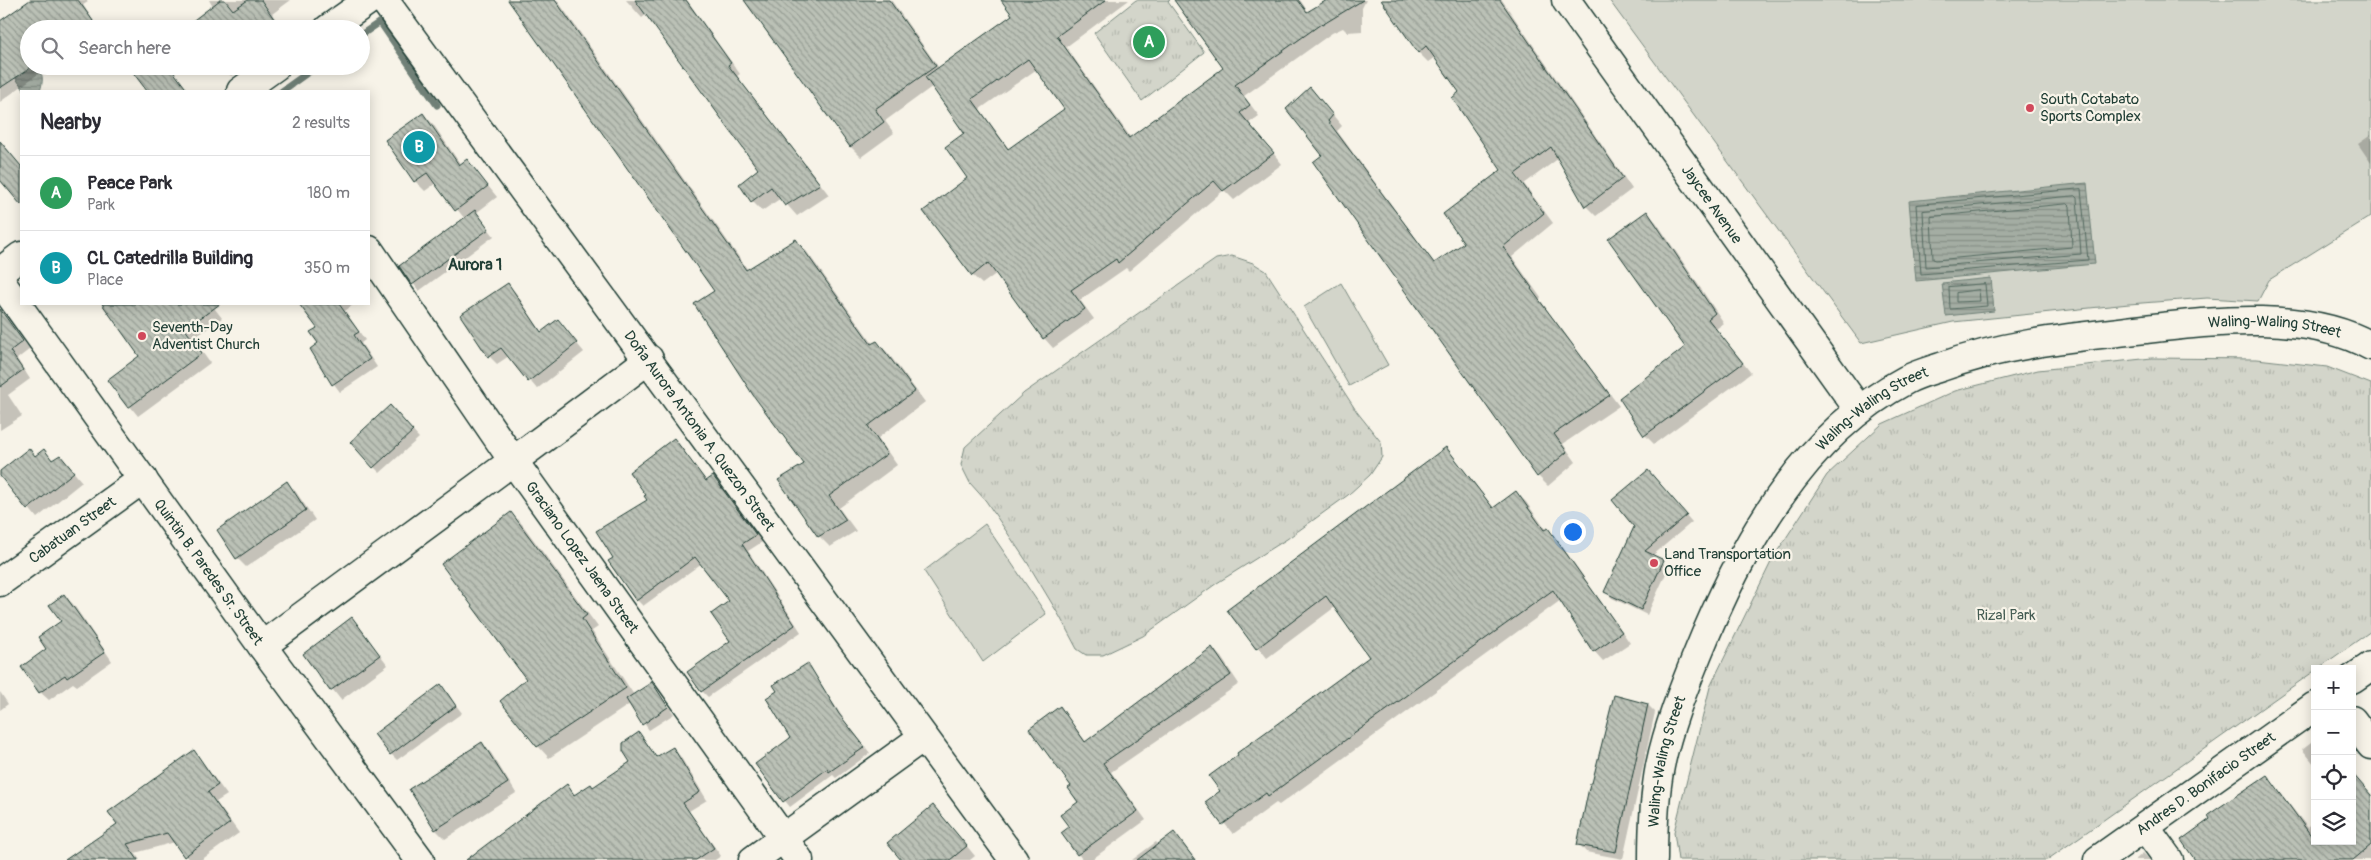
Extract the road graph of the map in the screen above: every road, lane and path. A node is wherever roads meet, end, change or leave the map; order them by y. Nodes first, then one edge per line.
1 (369, 0) edge
2 (384, 0) edge
3 (1566, 0) edge
4 (341, 20) edge
5 (266, 75) edge
6 (252, 88) edge
7 (370, 251) edge
8 (20, 257) edge
9 (0, 272) edge
10 (0, 281) edge
11 (2371, 346) edge
12 (649, 360) junction
13 (1859, 410) junction
14 (514, 462) junction
15 (144, 479) junction
16 (0, 582) edge
17 (262, 646) junction
18 (2371, 666) edge
19 (2356, 676) edge
20 (2311, 709) edge
21 (2356, 725) edge
22 (923, 737) junction
23 (2371, 745) edge
24 (2145, 827) junction
25 (783, 838) junction
26 (420, 860) edge
27 (753, 860) edge
28 (798, 860) edge
29 (1014, 860) edge
30 (1653, 860) edge
31 (2098, 860) edge
32 (2169, 860) edge

1 - 4 street
2 - 12 street, Doña Aurora Antonia A. Quezon Street
3 - 13 street, Jaycee Avenue
5 - 6 street
7 - 14 street, Graciano Lopez Jaena Street
8 - 9 street
10 - 15 street, Quintin B. Paredes Sr. Street
11 - 13 street, Waling-Waling Street
12 - 14 street
12 - 22 street, Doña Aurora Antonia A. Quezon Street
13 - 30 street, Waling-Waling Street
14 - 17 street
14 - 25 street, Graciano Lopez Jaena Street
15 - 16 street, Cabatuan Street
15 - 17 street, Quintin B. Paredes Sr. Street
17 - 26 street, Quintin B. Paredes Sr. Street
18 - 19 street
20 - 24 street, Andres D. Bonifacio Street
21 - 23 street
22 - 25 street
22 - 29 street, Doña Aurora Antonia A. Quezon Street
24 - 31 street, Andres D. Bonifacio Street
24 - 32 street
25 - 27 street
25 - 28 street, Graciano Lopez Jaena Street

